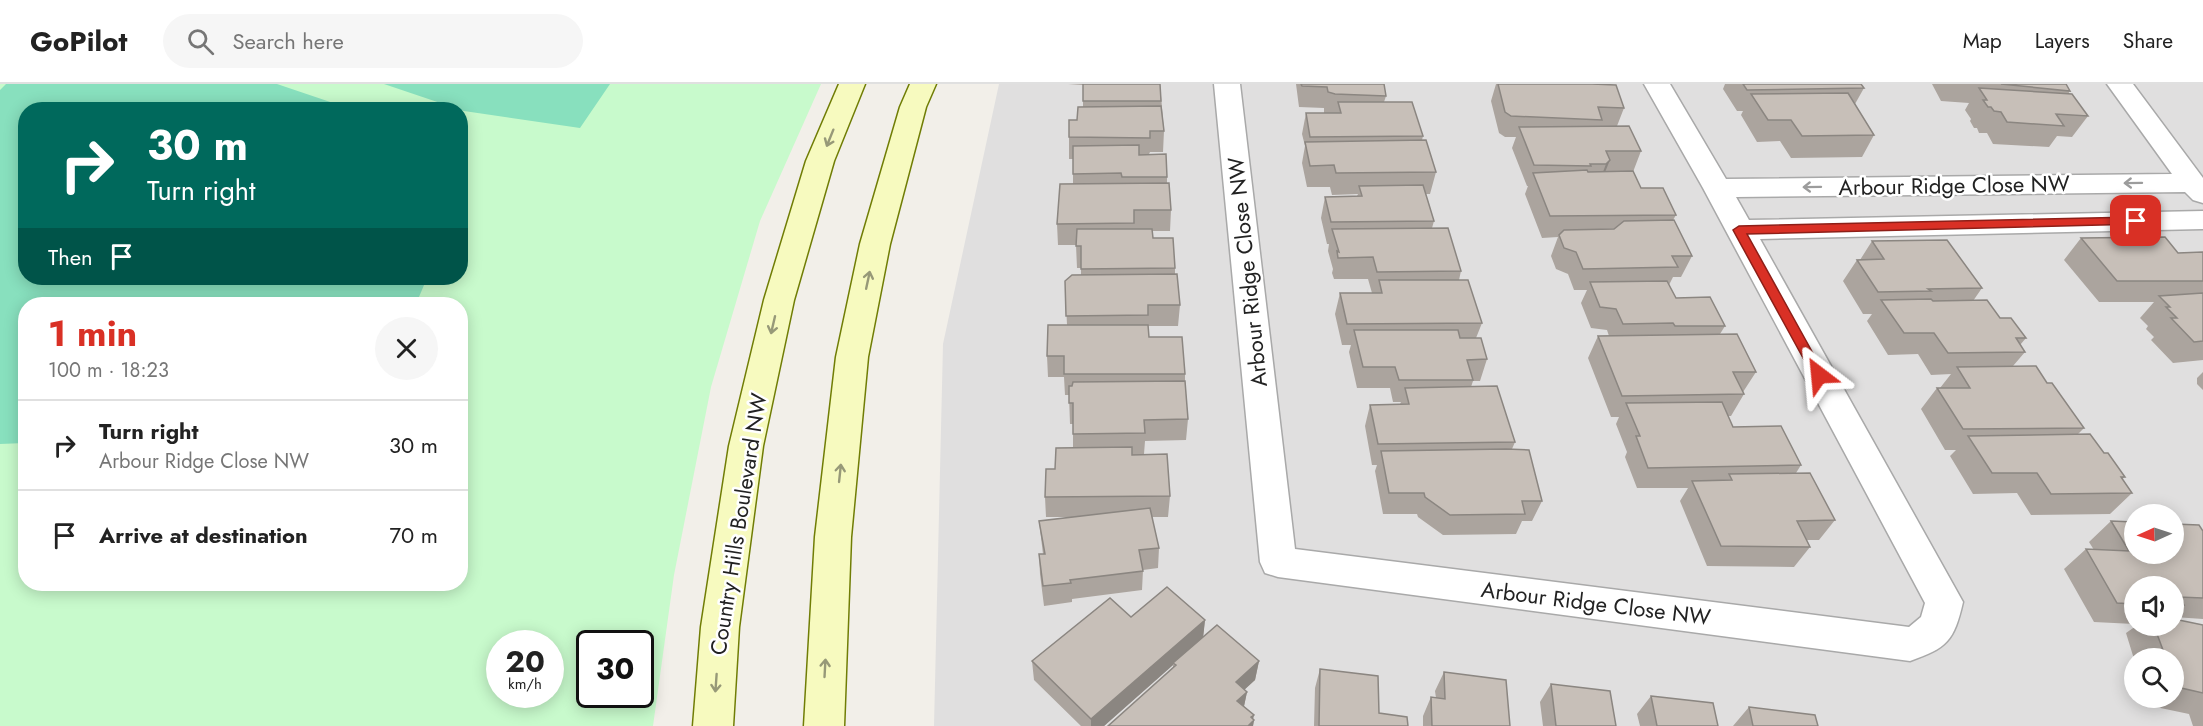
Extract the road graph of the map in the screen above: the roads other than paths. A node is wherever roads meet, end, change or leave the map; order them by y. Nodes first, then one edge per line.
1 (852, 84) edge
2 (923, 84) edge
3 (1227, 84) edge
4 (1657, 84) edge
5 (2120, 84) edge
6 (1717, 188) junction
7 (2197, 189) edge
8 (2203, 220) edge
9 (1739, 230) junction
10 (713, 726) edge
11 (824, 726) edge

1 -> 10 main road, Country Hills Boulevard NW
11 -> 2 main road
3 - 9 street, Arbour Ridge Close NW
4 - 6 street, Arbour Ridge Close NW
5 - 7 street
7 -> 6 street, Arbour Ridge Close NW
6 - 9 street, Arbour Ridge Close NW
8 - 9 street, Arbour Ridge Close NW

